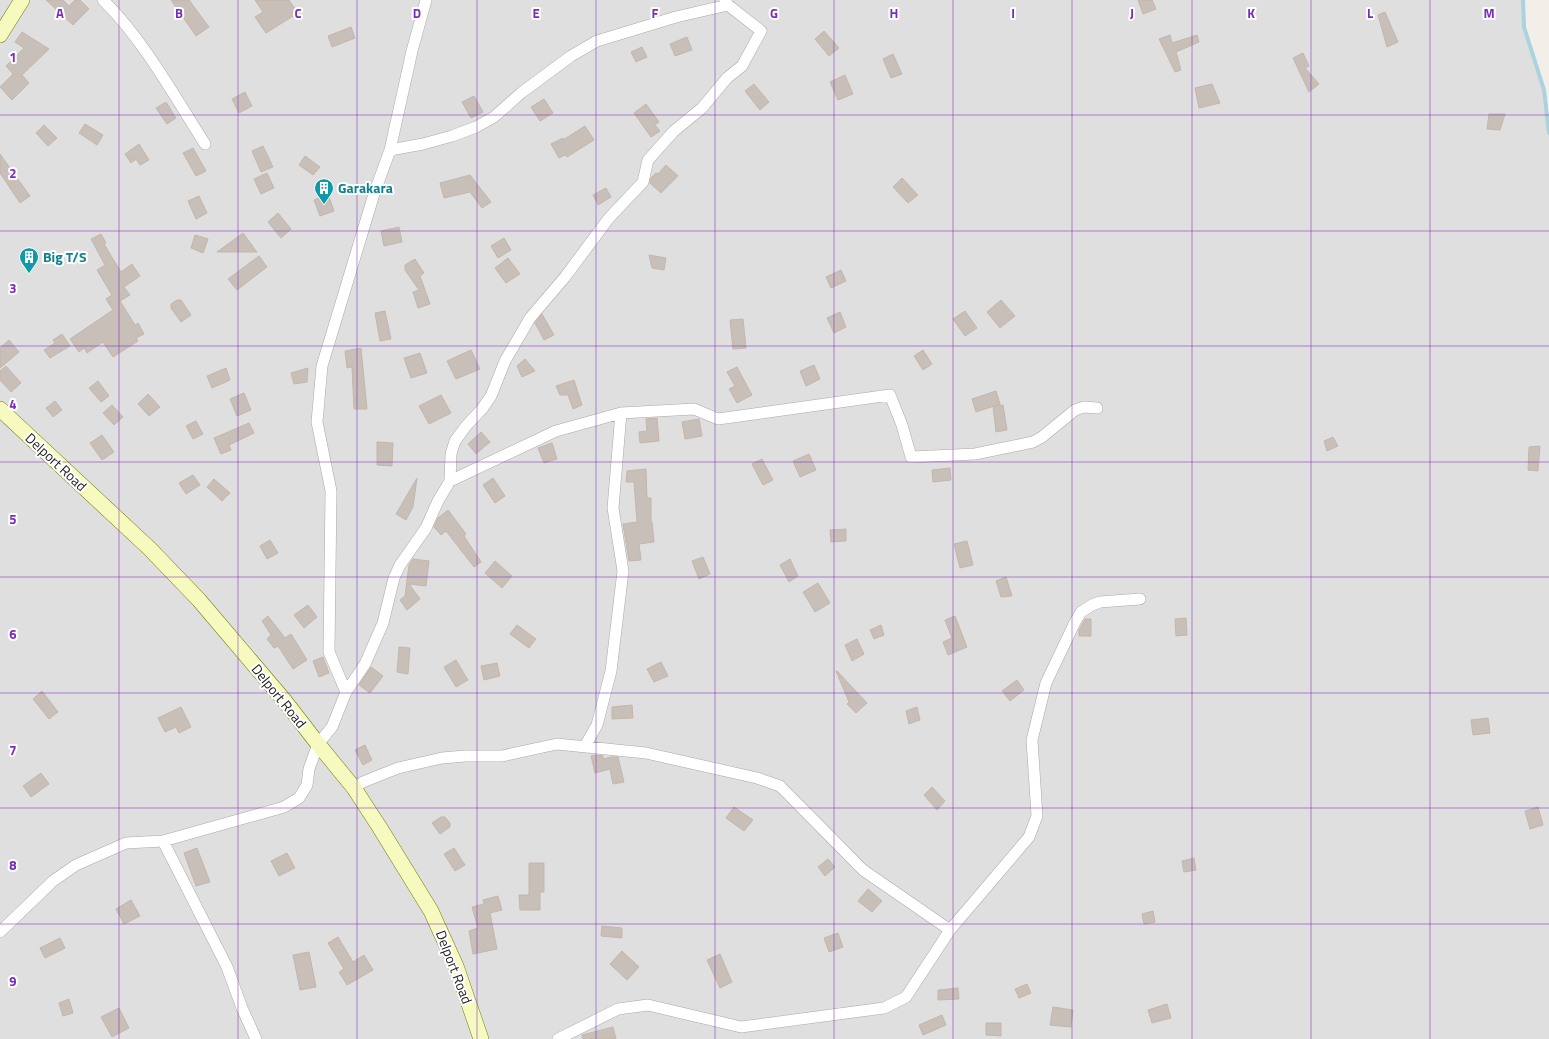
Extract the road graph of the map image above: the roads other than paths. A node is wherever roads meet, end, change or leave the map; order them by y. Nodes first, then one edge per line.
1 (22, 0) edge
2 (104, 0) edge
3 (426, 0) edge
4 (726, 2) edge
5 (0, 35) edge
6 (205, 144) dead end
7 (390, 150) junction
8 (1097, 408) dead end
9 (0, 409) edge
10 (621, 413) junction
11 (450, 481) junction
12 (1140, 599) dead end
13 (346, 692) junction
14 (318, 744) junction
15 (585, 746) junction
16 (354, 788) junction
17 (163, 841) junction
18 (950, 930) junction
19 (0, 932) edge
20 (256, 1039) edge
21 (481, 1039) edge
22 (558, 1039) edge

1 - 5 street
2 - 6 street
3 - 7 street
4 - 7 street
4 - 11 street
7 - 13 street
8 - 10 street
9 - 14 street, Delport Road
10 - 11 street
10 - 15 street
11 - 13 street
12 - 18 street
13 - 14 street
14 - 16 street, Delport Road
14 - 17 street
15 - 16 street
15 - 18 street
16 - 21 street, Delport Road
17 - 19 street
17 - 20 street
18 - 22 street

